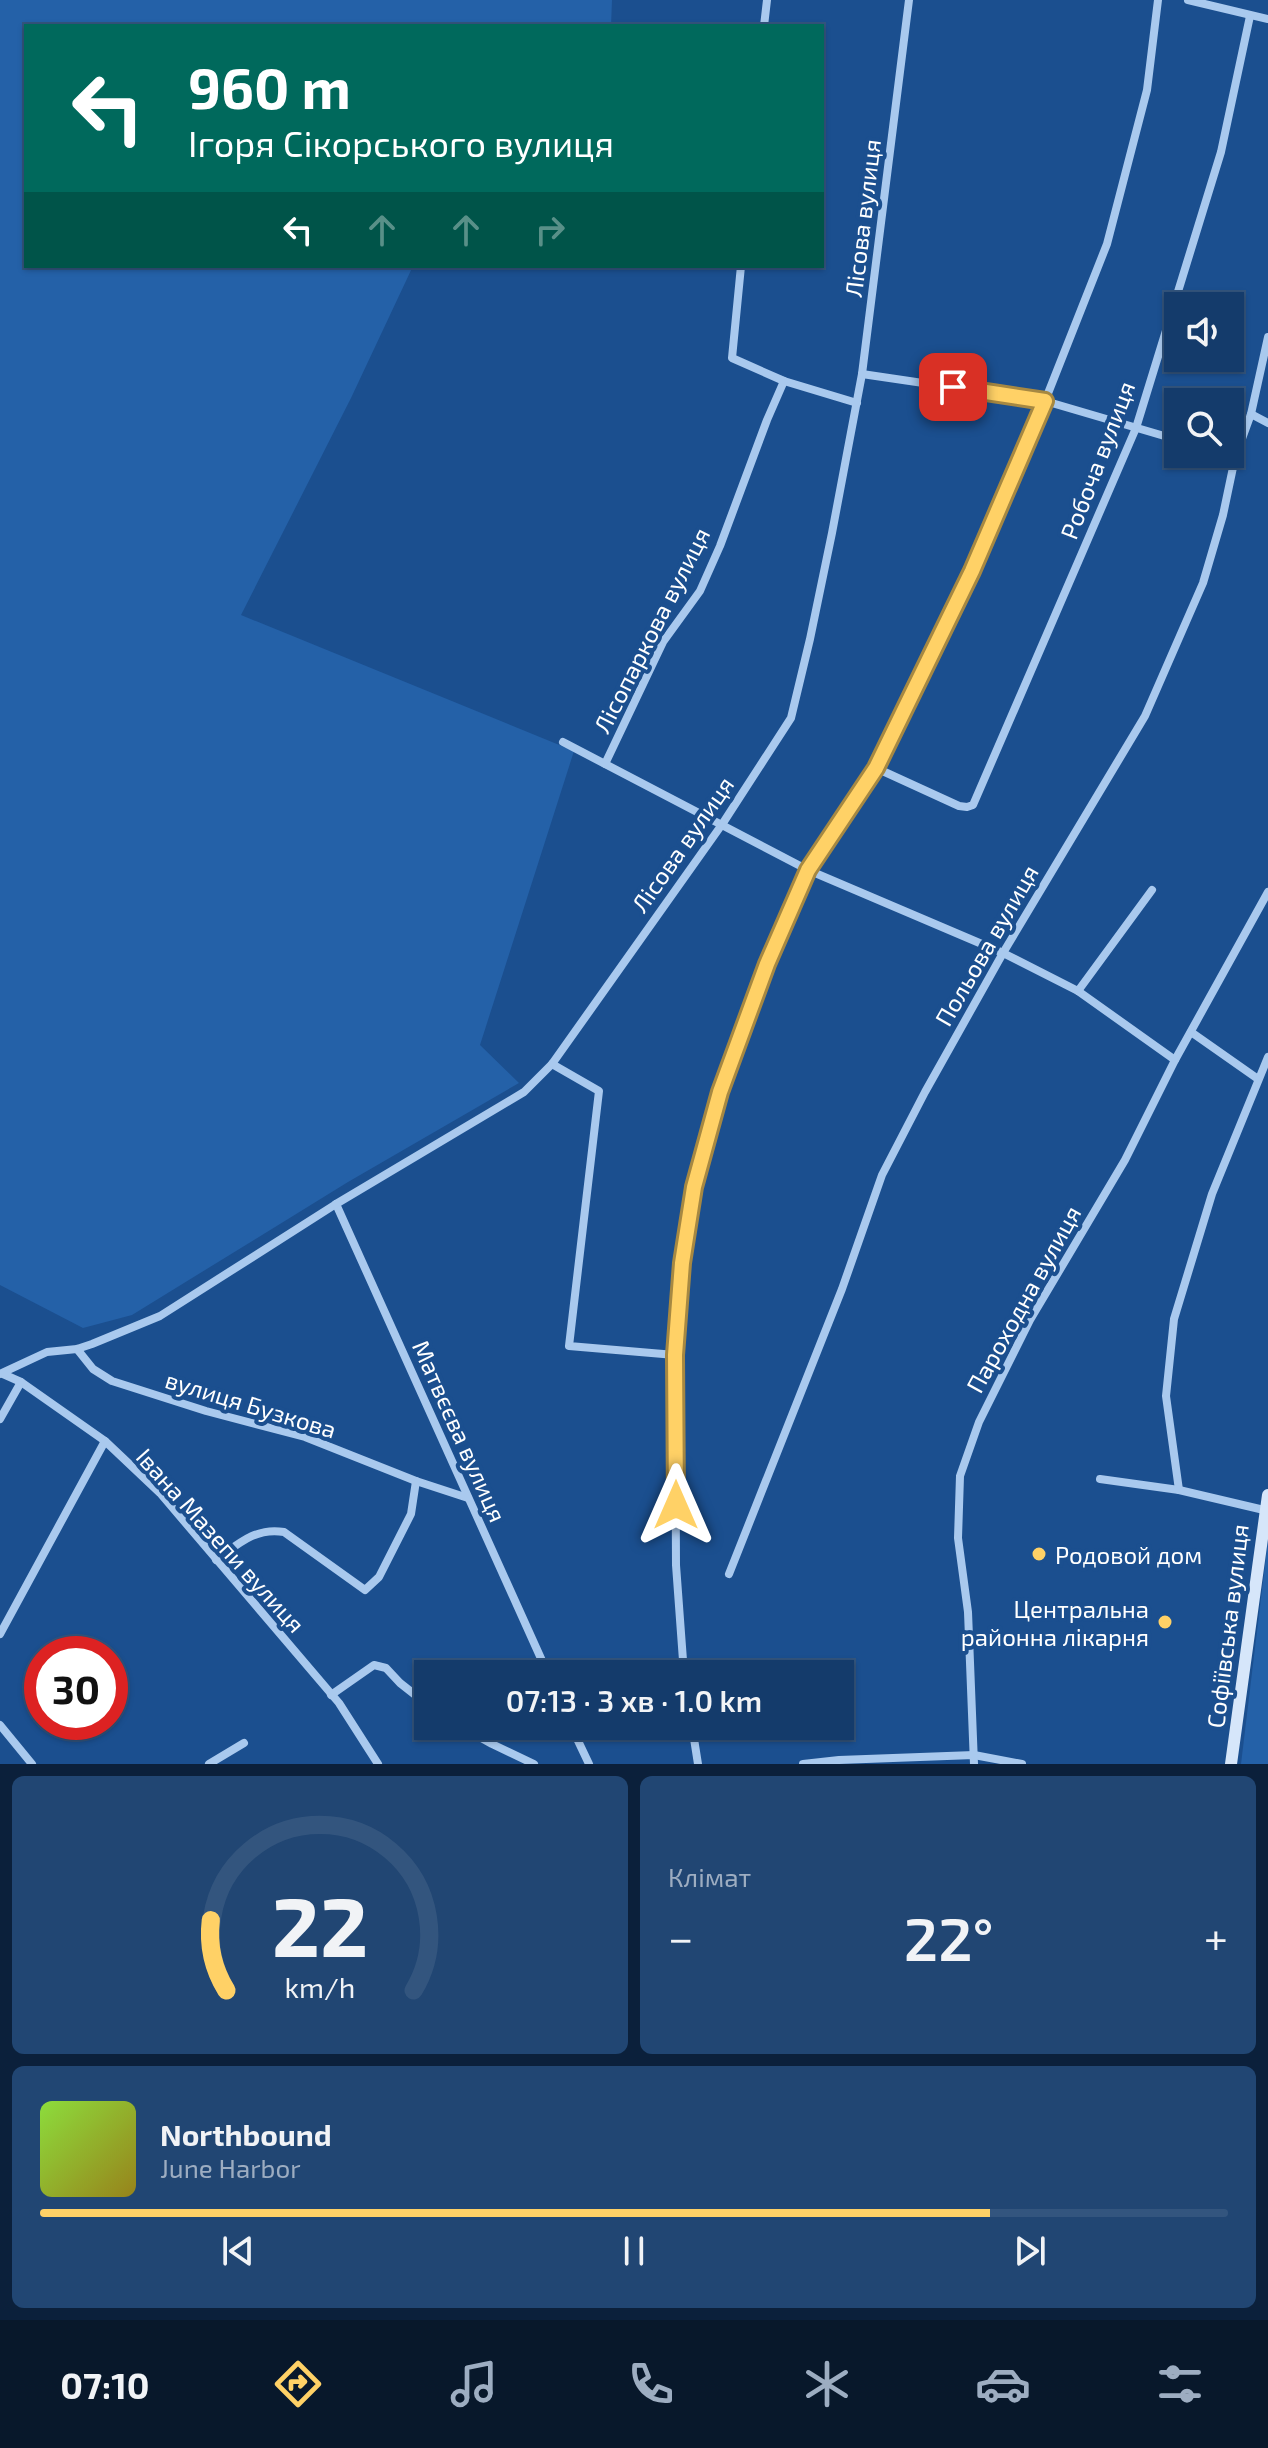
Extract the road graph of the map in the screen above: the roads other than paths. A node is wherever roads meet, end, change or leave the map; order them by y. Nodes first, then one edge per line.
1 (767, 0) edge
2 (909, 0) edge
3 (1158, 0) edge
4 (1188, 0) edge
5 (1250, 16) junction
6 (1268, 19) edge
7 (764, 24) edge
8 (741, 268) edge
9 (1268, 337) edge
10 (862, 374) junction
11 (784, 381) junction
12 (1045, 401) junction
13 (857, 403) junction
14 (1251, 414) junction
15 (1268, 423) edge
16 (1136, 428) junction
17 (1244, 433) edge
18 (1164, 436) edge
19 (1233, 468) edge
20 (563, 742) dead end
21 (605, 764) junction
22 (876, 768) junction
23 (723, 823) junction
24 (808, 870) junction
25 (1152, 890) dead end
26 (1268, 892) edge
27 (1265, 906) edge
28 (1003, 953) junction
29 (1078, 991) junction
30 (1191, 1032) junction
31 (1268, 1057) edge
32 (1175, 1060) junction
33 (552, 1064) junction
34 (1258, 1079) junction
35 (336, 1204) junction
36 (77, 1349) junction
37 (675, 1355) junction
38 (2, 1374) edge
39 (21, 1382) junction
40 (0, 1419) edge
41 (105, 1441) junction
42 (1100, 1479) dead end
43 (416, 1481) junction
44 (1179, 1490) junction
45 (1268, 1495) edge
46 (468, 1498) junction
47 (1264, 1510) junction
48 (216, 1560) junction
49 (729, 1574) dead end
50 (0, 1634) edge
51 (542, 1660) edge
52 (683, 1660) edge
53 (414, 1694) edge
54 (331, 1695) junction
55 (0, 1725) edge
56 (485, 1740) edge
57 (578, 1740) edge
58 (694, 1740) edge
59 (244, 1743) dead end
60 (974, 1760) edge
61 (32, 1764) edge
62 (209, 1764) edge
63 (378, 1764) edge
64 (534, 1764) edge
65 (589, 1764) edge
66 (698, 1764) edge
67 (803, 1764) edge
68 (1022, 1764) edge
69 (1231, 1764) edge

1 - 7 street
2 - 10 street, Лісова вулиця
3 - 12 street
4 - 5 street
5 - 6 street
5 - 16 street, Робоча вулиця
8 - 11 street
9 - 14 street, Польова вулиця
10 - 12 street
10 - 13 street, Лісова вулиця
11 - 13 street
11 - 21 street, Лісопаркова вулиця
12 - 16 street
12 - 22 street
13 - 23 street, Лісова вулиця
14 - 15 street
14 - 17 street, Польова вулиця
16 - 18 street
16 - 22 street, Робоча вулиця
19 - 28 street, Польова вулиця
20 - 21 street
21 - 23 street
22 - 24 street
23 - 24 street
23 - 33 street, Лісова вулиця
24 - 28 street
24 - 37 street
25 - 29 street
26 - 27 street, Пароходна вулиця
27 - 30 street, Пароходна вулиця
28 - 29 street
28 - 49 street, Польова вулиця
29 - 32 street
30 - 32 street, Пароходна вулиця
30 - 34 street
31 - 34 street
32 - 60 street, Пароходна вулиця
33 - 35 street, Лісова вулиця
33 - 37 street
34 - 44 street
35 - 36 street, Лісова вулиця
35 - 46 street, Матвєєва вулиця
36 - 38 street, Лісова вулиця
36 - 43 street, вулиця Бузкова
37 - 52 street
38 - 39 street, Івана Мазепи вулиця
39 - 40 street
39 - 41 street, Івана Мазепи вулиця
41 - 48 street, Івана Мазепи вулиця
41 - 50 street
42 - 44 street
43 - 46 street, вулиця Бузкова
43 - 48 street
44 - 47 street
45 - 47 street, Софіївська вулиця
46 - 51 street, Матвєєва вулиця
47 - 69 street, Софіївська вулиця
48 - 54 street, Івана Мазепи вулиця
53 - 54 street
54 - 63 street, Івана Мазепи вулиця
55 - 61 street
56 - 64 street
57 - 65 street
58 - 66 street
59 - 62 street
60 - 67 street
60 - 68 street

